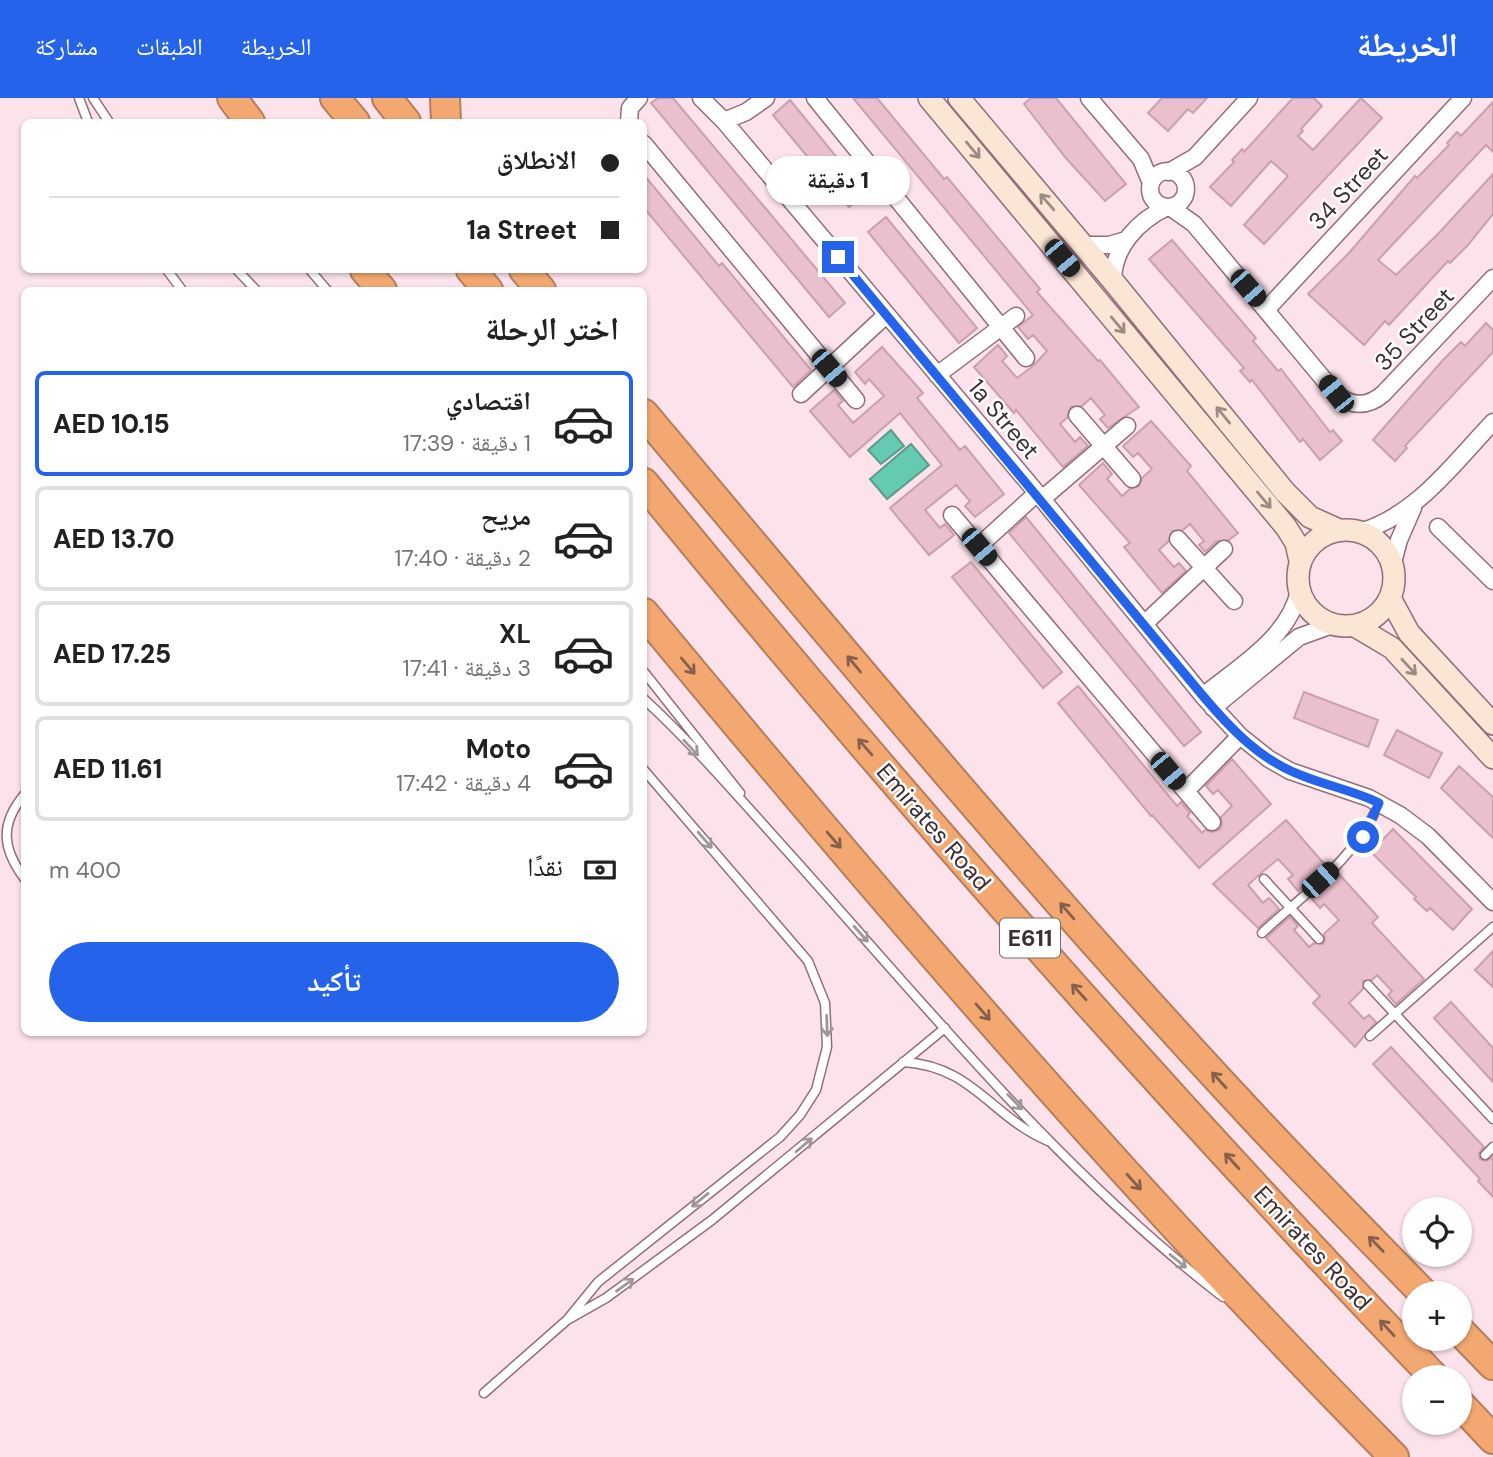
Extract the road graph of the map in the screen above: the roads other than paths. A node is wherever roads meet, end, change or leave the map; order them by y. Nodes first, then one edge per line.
1 (79, 98) edge
2 (93, 98) edge
3 (232, 98) edge
4 (335, 98) edge
5 (387, 98) edge
6 (445, 98) edge
7 (639, 98) edge
8 (701, 98) edge
9 (766, 98) edge
10 (815, 98) edge
11 (929, 98) edge
12 (959, 98) edge
13 (1088, 98) edge
14 (1249, 98) edge
15 (1463, 98) edge
16 (719, 111) edge
17 (88, 119) edge
18 (107, 119) edge
19 (248, 119) edge
20 (352, 119) edge
21 (404, 119) edge
22 (446, 119) edge
23 (629, 119) edge
24 (647, 148) edge
25 (1195, 157) junction
26 (1141, 159) junction
27 (1167, 171) junction
28 (1151, 189) junction
29 (1176, 199) junction
30 (1145, 220) junction
31 (1126, 240) junction
32 (1083, 245) junction
33 (240, 273) edge
34 (313, 273) edge
35 (368, 273) edge
36 (474, 273) edge
37 (527, 273) edge
38 (1493, 278) edge
39 (1113, 281) junction
40 (253, 287) edge
41 (324, 287) edge
42 (379, 287) edge
43 (485, 287) edge
44 (538, 287) edge
45 (1267, 309) junction
46 (886, 315) junction
47 (1016, 316) dead end
48 (1001, 327) junction
49 (1026, 358) dead end
50 (829, 368) junction
51 (937, 375) junction
52 (801, 394) dead end
53 (856, 400) dead end
54 (1077, 415) dead end
55 (647, 418) edge
56 (1493, 422) edge
57 (1127, 426) dead end
58 (1104, 446) junction
59 (1132, 479) dead end
60 (647, 487) edge
61 (1039, 496) junction
62 (1416, 503) junction
63 (952, 514) dead end
64 (1438, 527) dead end
65 (1350, 531) junction
66 (1178, 539) dead end
67 (979, 547) junction
68 (1224, 550) dead end
69 (1300, 561) junction
70 (1392, 566) junction
71 (1204, 568) junction
72 (1493, 581) edge
73 (1299, 591) junction
74 (1390, 598) junction
75 (1234, 601) dead end
76 (647, 617) edge
77 (1144, 624) junction
78 (1332, 625) junction
79 (1355, 626) junction
80 (647, 676) edge
81 (647, 702) edge
82 (1208, 702) junction
83 (1493, 724) edge
84 (1240, 736) junction
85 (1493, 758) edge
86 (647, 773) edge
87 (1186, 791) junction
88 (21, 799) edge
89 (1379, 803) junction
90 (1212, 822) dead end
91 (765, 826) junction
92 (21, 874) edge
93 (1264, 879) dead end
94 (1493, 902) edge
95 (1290, 907) junction
96 (1493, 927) edge
97 (1262, 933) dead end
98 (1319, 939) dead end
99 (1368, 985) dead end
100 (1395, 1014) junction
101 (945, 1028) junction
102 (1370, 1037) dead end
103 (903, 1062) junction
104 (1493, 1119) edge
105 (1054, 1143) junction
106 (1493, 1147) edge
107 (1485, 1155) dead end
108 (1411, 1281) edge
109 (566, 1320) junction
110 (1269, 1330) junction
111 (1472, 1343) edge
112 (1423, 1365) edge
113 (1493, 1365) edge
114 (484, 1392) dead end
115 (1472, 1417) edge
116 (1493, 1439) edge
117 (1394, 1457) edge

1 - 17 lane
2 - 18 lane
3 - 19 highway
4 - 20 highway
5 - 21 highway
6 - 22 highway
7 - 23 street
8 - 16 street, 1a Street
9 - 16 street
10 - 48 street
11 -> 69 street
32 -> 12 street
13 - 26 street
14 - 25 street
15 - 45 street, 34 Street
16 - 46 street, 1a Street
24 - 50 street
25 - 27 street
25 - 29 street
26 - 27 street
26 - 28 street
27 - 28 street
27 - 29 street
28 - 29 street
28 - 30 street
29 - 30 street
29 - 45 street, 35 Street
30 - 31 street
31 - 32 street
31 - 39 street
32 - 39 street
33 - 40 lane
34 - 41 lane
35 - 42 highway
36 - 43 highway
37 - 44 highway
38 - 45 street, 35 Street
65 -> 39 street
46 - 50 street
46 - 51 street, 1a Street
47 - 48 street
48 - 49 street
48 - 51 street
50 - 52 street
50 - 53 street
51 - 61 street, 1a Street
54 - 58 street
108 -> 55 highway
56 - 62 street
57 - 58 street
58 - 59 street
58 - 61 street
112 -> 60 highway, Emirates Road / E611
61 - 67 street
61 - 77 street, 1a Street
62 - 65 street
62 - 70 street
63 - 67 street
64 - 72 street
65 - 69 street
65 - 70 street
66 - 71 street
67 - 87 street
68 - 71 street
69 - 73 street
70 - 74 street
71 - 75 street
71 - 77 street
73 - 78 street
73 - 82 street
74 - 79 street
74 - 83 street
76 -> 110 highway
77 - 82 street, 1a Street
78 - 79 street
78 - 82 street
79 -> 85 street
80 - 91 lane
81 -> 91 lane
82 - 84 street, 1a Street
84 - 87 street
84 - 89 street, 1a Street
86 -> 109 lane
87 - 90 street
88 - 92 lane
89 - 94 street, 1a Street
89 - 95 lane
91 -> 101 lane
93 - 95 lane
95 - 97 lane
95 - 98 lane
96 - 100 lane
99 - 100 lane
100 - 102 lane
100 - 104 lane
101 - 103 lane
101 -> 105 lane
103 - 105 lane
109 -> 103 lane
105 -> 110 lane
106 - 107 lane
109 - 114 lane
110 - 117 highway
111 - 113 highway
115 - 116 highway

